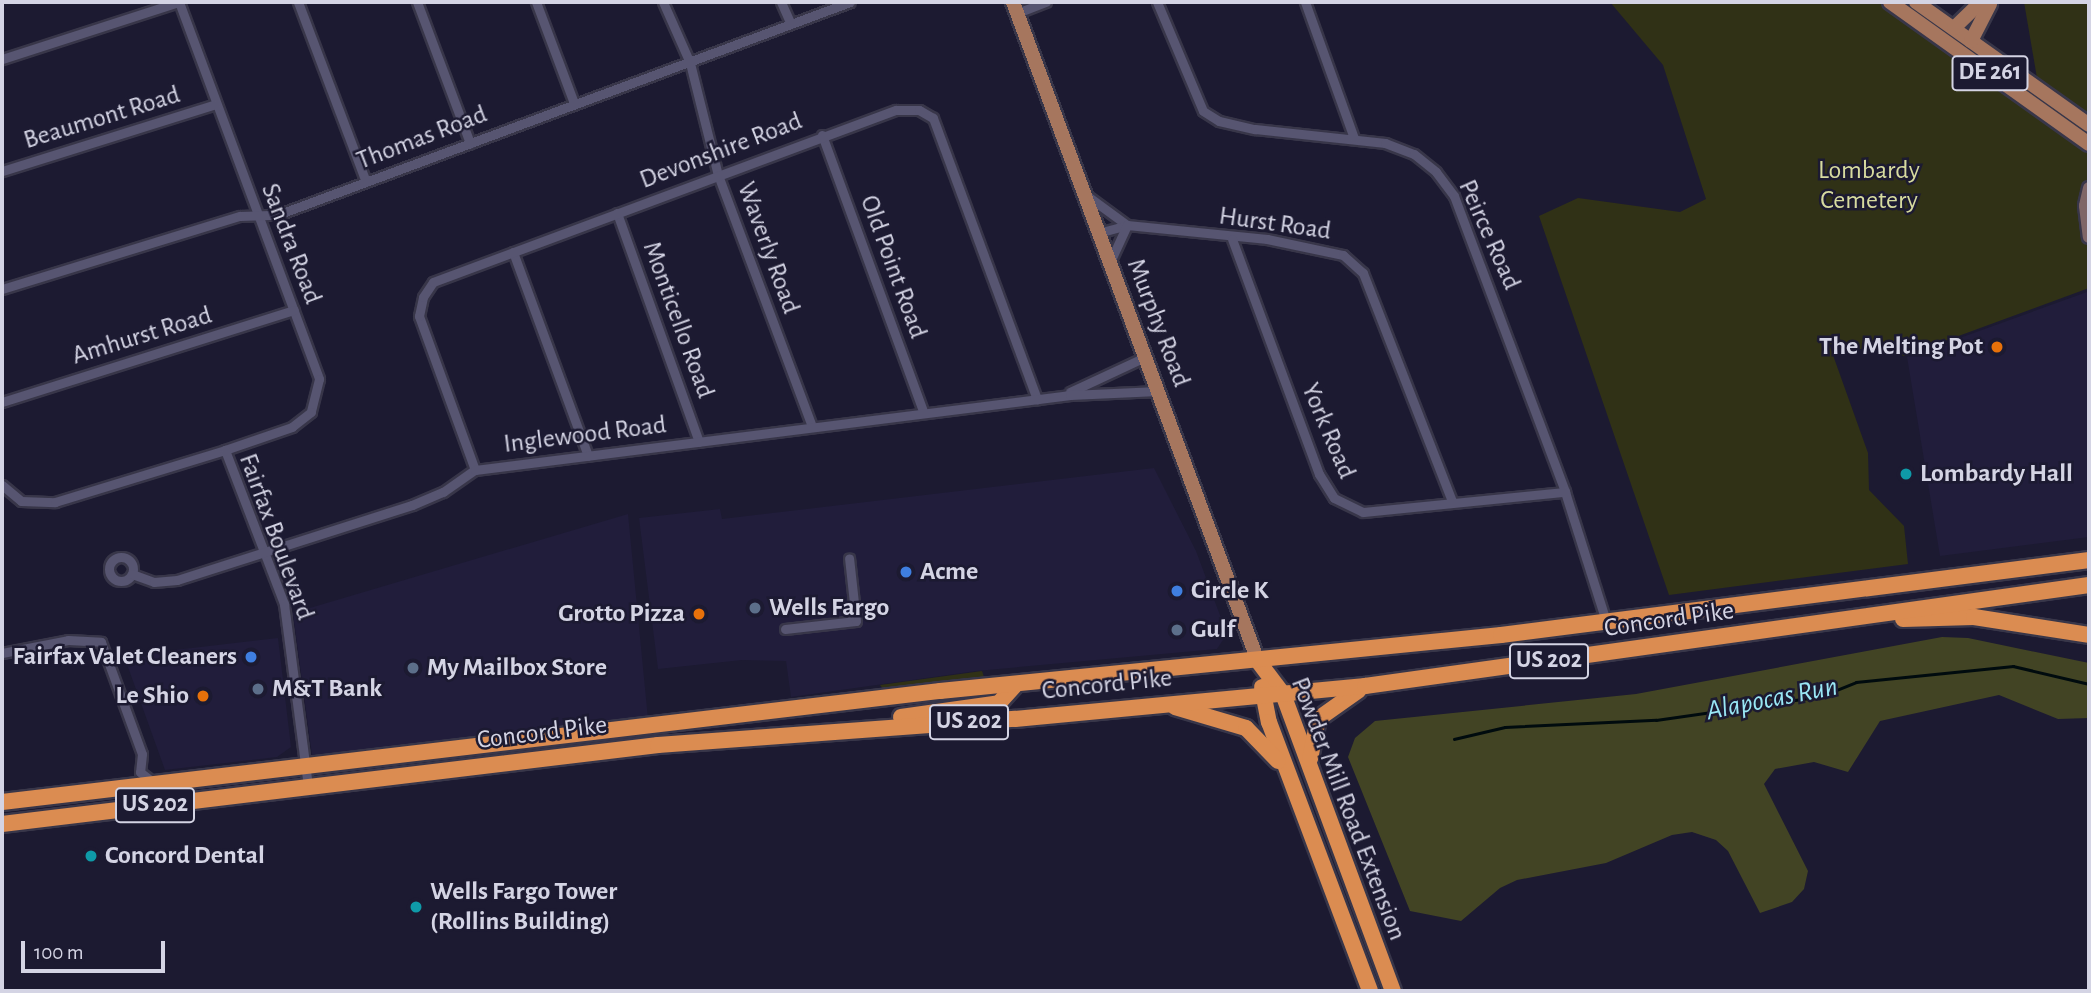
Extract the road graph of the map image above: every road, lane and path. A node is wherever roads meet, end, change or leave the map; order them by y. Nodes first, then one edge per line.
1 (179, 2) edge
2 (298, 2) edge
3 (417, 2) edge
4 (536, 2) edge
5 (663, 2) edge
6 (781, 2) edge
7 (850, 2) edge
8 (1046, 2) edge
9 (1157, 2) edge
10 (1305, 2) edge
11 (1890, 2) edge
12 (1916, 2) edge
13 (1986, 3) edge
14 (1015, 7) edge
15 (791, 24) junction
16 (1954, 29) junction
17 (1970, 41) junction
18 (2, 59) edge
19 (691, 63) junction
20 (574, 103) junction
21 (216, 104) junction
22 (2089, 125) edge
23 (822, 135) junction
24 (1354, 138) junction
25 (470, 143) junction
26 (2089, 144) edge
27 (2, 172) edge
28 (718, 175) junction
29 (366, 182) junction
30 (2089, 188) edge
31 (1083, 192) junction
32 (617, 213) junction
33 (258, 214) junction
34 (1127, 225) junction
35 (1098, 233) junction
36 (2089, 237) edge
37 (1232, 239) junction
38 (513, 252) junction
39 (1109, 263) junction
40 (2, 289) edge
41 (294, 310) junction
42 (1145, 358) junction
43 (1158, 391) junction
44 (1062, 396) junction
45 (1037, 399) junction
46 (2, 402) edge
47 (924, 413) junction
48 (812, 428) junction
49 (699, 442) junction
50 (225, 450) junction
51 (588, 456) junction
52 (475, 470) junction
53 (2, 485) edge
54 (1565, 492) junction
55 (1452, 502) junction
56 (262, 552) junction
57 (849, 558) dead end
58 (2089, 560) edge
59 (132, 573) dead end
60 (2089, 584) edge
61 (1606, 621) junction
62 (1834, 622) junction
63 (785, 629) dead end
64 (2089, 635) edge
65 (2, 653) edge
66 (1258, 661) junction
67 (1016, 684) junction
68 (1366, 686) junction
69 (1283, 694) junction
70 (1263, 695) junction
71 (1159, 704) junction
72 (836, 729) junction
73 (1310, 765) junction
74 (304, 766) junction
75 (1287, 772) junction
76 (155, 784) junction
77 (308, 786) junction
78 (2, 802) edge
79 (2, 824) edge
80 (1370, 991) edge
81 (1393, 991) edge

1 - 18 street
1 - 21 street, Sandra Road
2 - 29 street
3 - 25 street
4 - 20 street
5 - 19 street, Waverly Road
6 - 15 street
7 - 15 street, Thomas Road
8 - 14 street
9 - 24 street, Peirce Road
10 - 24 street
11 - 26 main road, DE 261
12 - 16 main road, DE 261
13 - 16 main road
13 - 17 main road
14 - 31 main road, Murphy Road
15 - 19 street, Thomas Road
16 - 17 main road, DE 261
17 - 22 main road, DE 261
19 - 20 street, Thomas Road
19 - 28 street, Waverly Road
20 - 25 street, Thomas Road
21 - 27 street, Beaumont Road
21 - 33 street, Sandra Road
23 - 28 street, Devonshire Road
23 - 45 street, Devonshire Road
23 - 47 street, Old Point Road
24 - 54 street, Peirce Road
25 - 29 street, Thomas Road
28 - 32 street, Devonshire Road
28 - 48 street, Waverly Road
29 - 33 street, Thomas Road
30 - 36 main road
31 - 34 street
31 - 35 main road, Murphy Road
32 - 38 street, Devonshire Road
32 - 49 street, Monticello Road
33 - 40 street, Thomas Road
33 - 41 street, Sandra Road
34 - 35 street, Hurst Road
34 - 37 street, Hurst Road
34 - 39 street
35 - 39 main road, Murphy Road
37 - 55 street, Hurst Road
37 - 55 street, York Road
38 - 51 street
38 - 52 street, Devonshire Road
39 - 42 main road, Murphy Road
41 - 46 street, Amhurst Road
41 - 50 street, Sandra Road
42 - 43 main road, Murphy Road
42 - 44 street, Inglewood Road
43 - 44 street, Inglewood Road
43 - 66 main road, Murphy Road
44 - 45 street, Inglewood Road
45 - 47 street, Inglewood Road
47 - 48 street, Inglewood Road
48 - 49 street, Inglewood Road
49 - 51 street, Inglewood Road
50 - 53 street, Fairfax Boulevard
50 - 56 street, Fairfax Boulevard
51 - 52 street, Inglewood Road
52 - 56 street, Inglewood Road
54 - 55 street, York Road
54 - 61 street, Peirce Road
56 - 59 street, Inglewood Road
56 - 74 street, Fairfax Boulevard
57 - 63 street
58 - 61 highway, Concord Pike / US 202
60 - 62 highway, Concord Pike / US 202
61 - 66 highway, Concord Pike / US 202
62 - 64 highway
62 - 68 highway, Concord Pike / US 202
65 - 76 street
66 - 67 highway, Concord Pike / US 202
66 - 69 highway, Powder Mill Road Extension
66 - 70 highway, Powder Mill Road Extension
67 - 72 highway
67 - 74 highway, Concord Pike / US 202
68 - 69 highway, Concord Pike / US 202
68 - 73 highway
69 - 70 highway, Concord Pike / US 202
69 - 73 highway, Powder Mill Road Extension
70 - 71 highway, Concord Pike / US 202
70 - 75 highway, Powder Mill Road Extension
71 - 72 highway, Concord Pike / US 202
71 - 75 highway
72 - 77 highway, Concord Pike / US 202
73 - 81 highway, Powder Mill Road Extension
74 - 76 highway, Concord Pike / US 202
74 - 77 street, Fairfax Boulevard
75 - 80 highway, Powder Mill Road Extension
76 - 78 highway, Concord Pike / US 202
77 - 79 highway, Concord Pike / US 202

